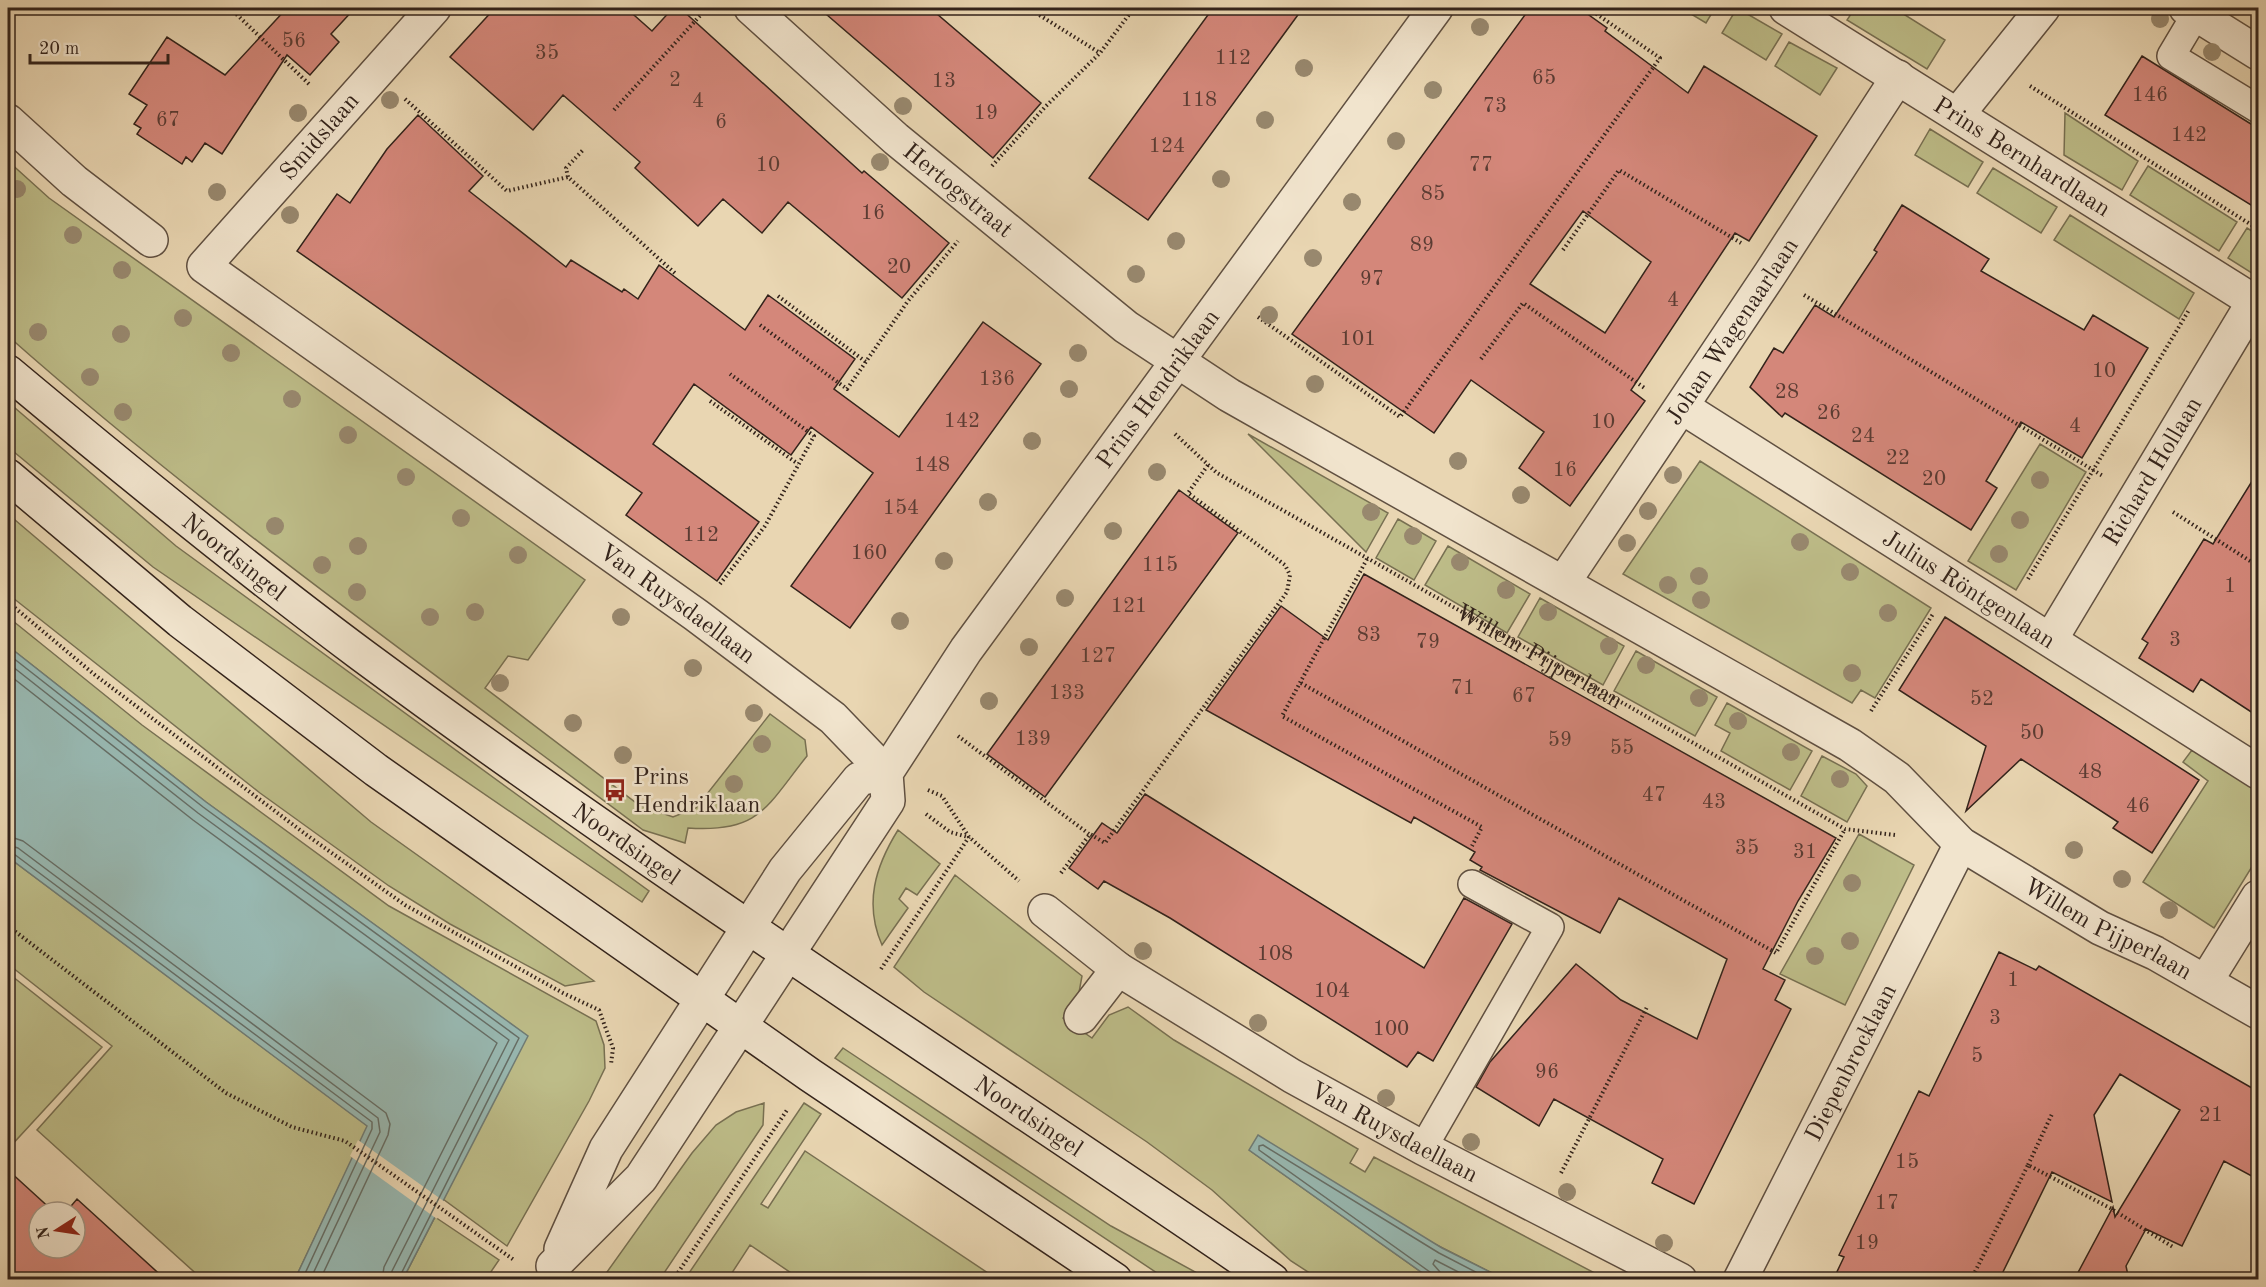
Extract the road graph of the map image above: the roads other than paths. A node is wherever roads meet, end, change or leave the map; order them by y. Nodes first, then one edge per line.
1 (434, 8) edge
2 (751, 8) edge
3 (1436, 8) edge
4 (1786, 8) edge
5 (2043, 8) edge
6 (2191, 11) edge
7 (2259, 53) edge
8 (1898, 77) junction
9 (2259, 109) edge
10 (1958, 114) junction
11 (8, 121) edge
12 (151, 240) dead end
13 (204, 266) joint
14 (2256, 302) edge
15 (1177, 360) junction
16 (8, 372) edge
17 (1682, 407) junction
18 (8, 476) edge
19 (1563, 583) junction
20 (2051, 639) junction
21 (2259, 772) edge
22 (886, 773) junction
23 (1961, 844) junction
24 (1472, 884) road end
25 (2259, 897) edge
26 (1043, 906) road end
27 (749, 926) junction
28 (787, 953) junction
29 (1118, 969) junction
30 (2206, 981) junction
31 (703, 999) junction
32 (2259, 1012) edge
33 (1081, 1017) dead end
34 (739, 1025) junction
35 (1423, 1148) junction
36 (539, 1270) edge
37 (1115, 1280) edge
38 (1272, 1280) edge
39 (1680, 1280) edge
40 (1740, 1280) edge

1 - 13 street, Smidslaan
2 - 15 street, Hertogstraat
3 - 15 street, Prins Hendriklaan
4 - 8 street, Prins Bernhardlaan
5 - 10 street
6 - 7 street
6 - 9 lane
8 - 10 street, Prins Bernhardlaan
8 - 17 street, Johan Wagenaarlaan
10 - 14 street, Prins Bernhardlaan
11 - 12 street
13 - 22 street, Van Ruysdaellaan
14 - 20 street, Richard Hollaan
15 - 19 street, Willem Pijperlaan
15 - 22 street, Prins Hendriklaan
16 - 27 street, Noordsingel
17 - 19 street, Johan Wagenaarlaan
17 - 20 street, Julius Röntgenlaan
18 - 31 street
19 - 23 street, Willem Pijperlaan
20 - 21 street, Julius Röntgenlaan
22 - 27 street
22 - 28 street
23 - 30 street, Willem Pijperlaan
23 - 40 street, Diepenbrocklaan
24 - 35 lane
25 - 30 street
26 - 29 street, Van Ruysdaellaan
27 - 28 street, Noordsingel
27 - 31 street
28 - 34 street
28 - 38 street, Noordsingel
29 - 33 street
29 - 35 street, Van Ruysdaellaan
30 - 32 street, Willem Pijperlaan
31 - 34 street
31 - 36 street
34 - 36 street
34 - 37 street
35 - 39 street, Van Ruysdaellaan

